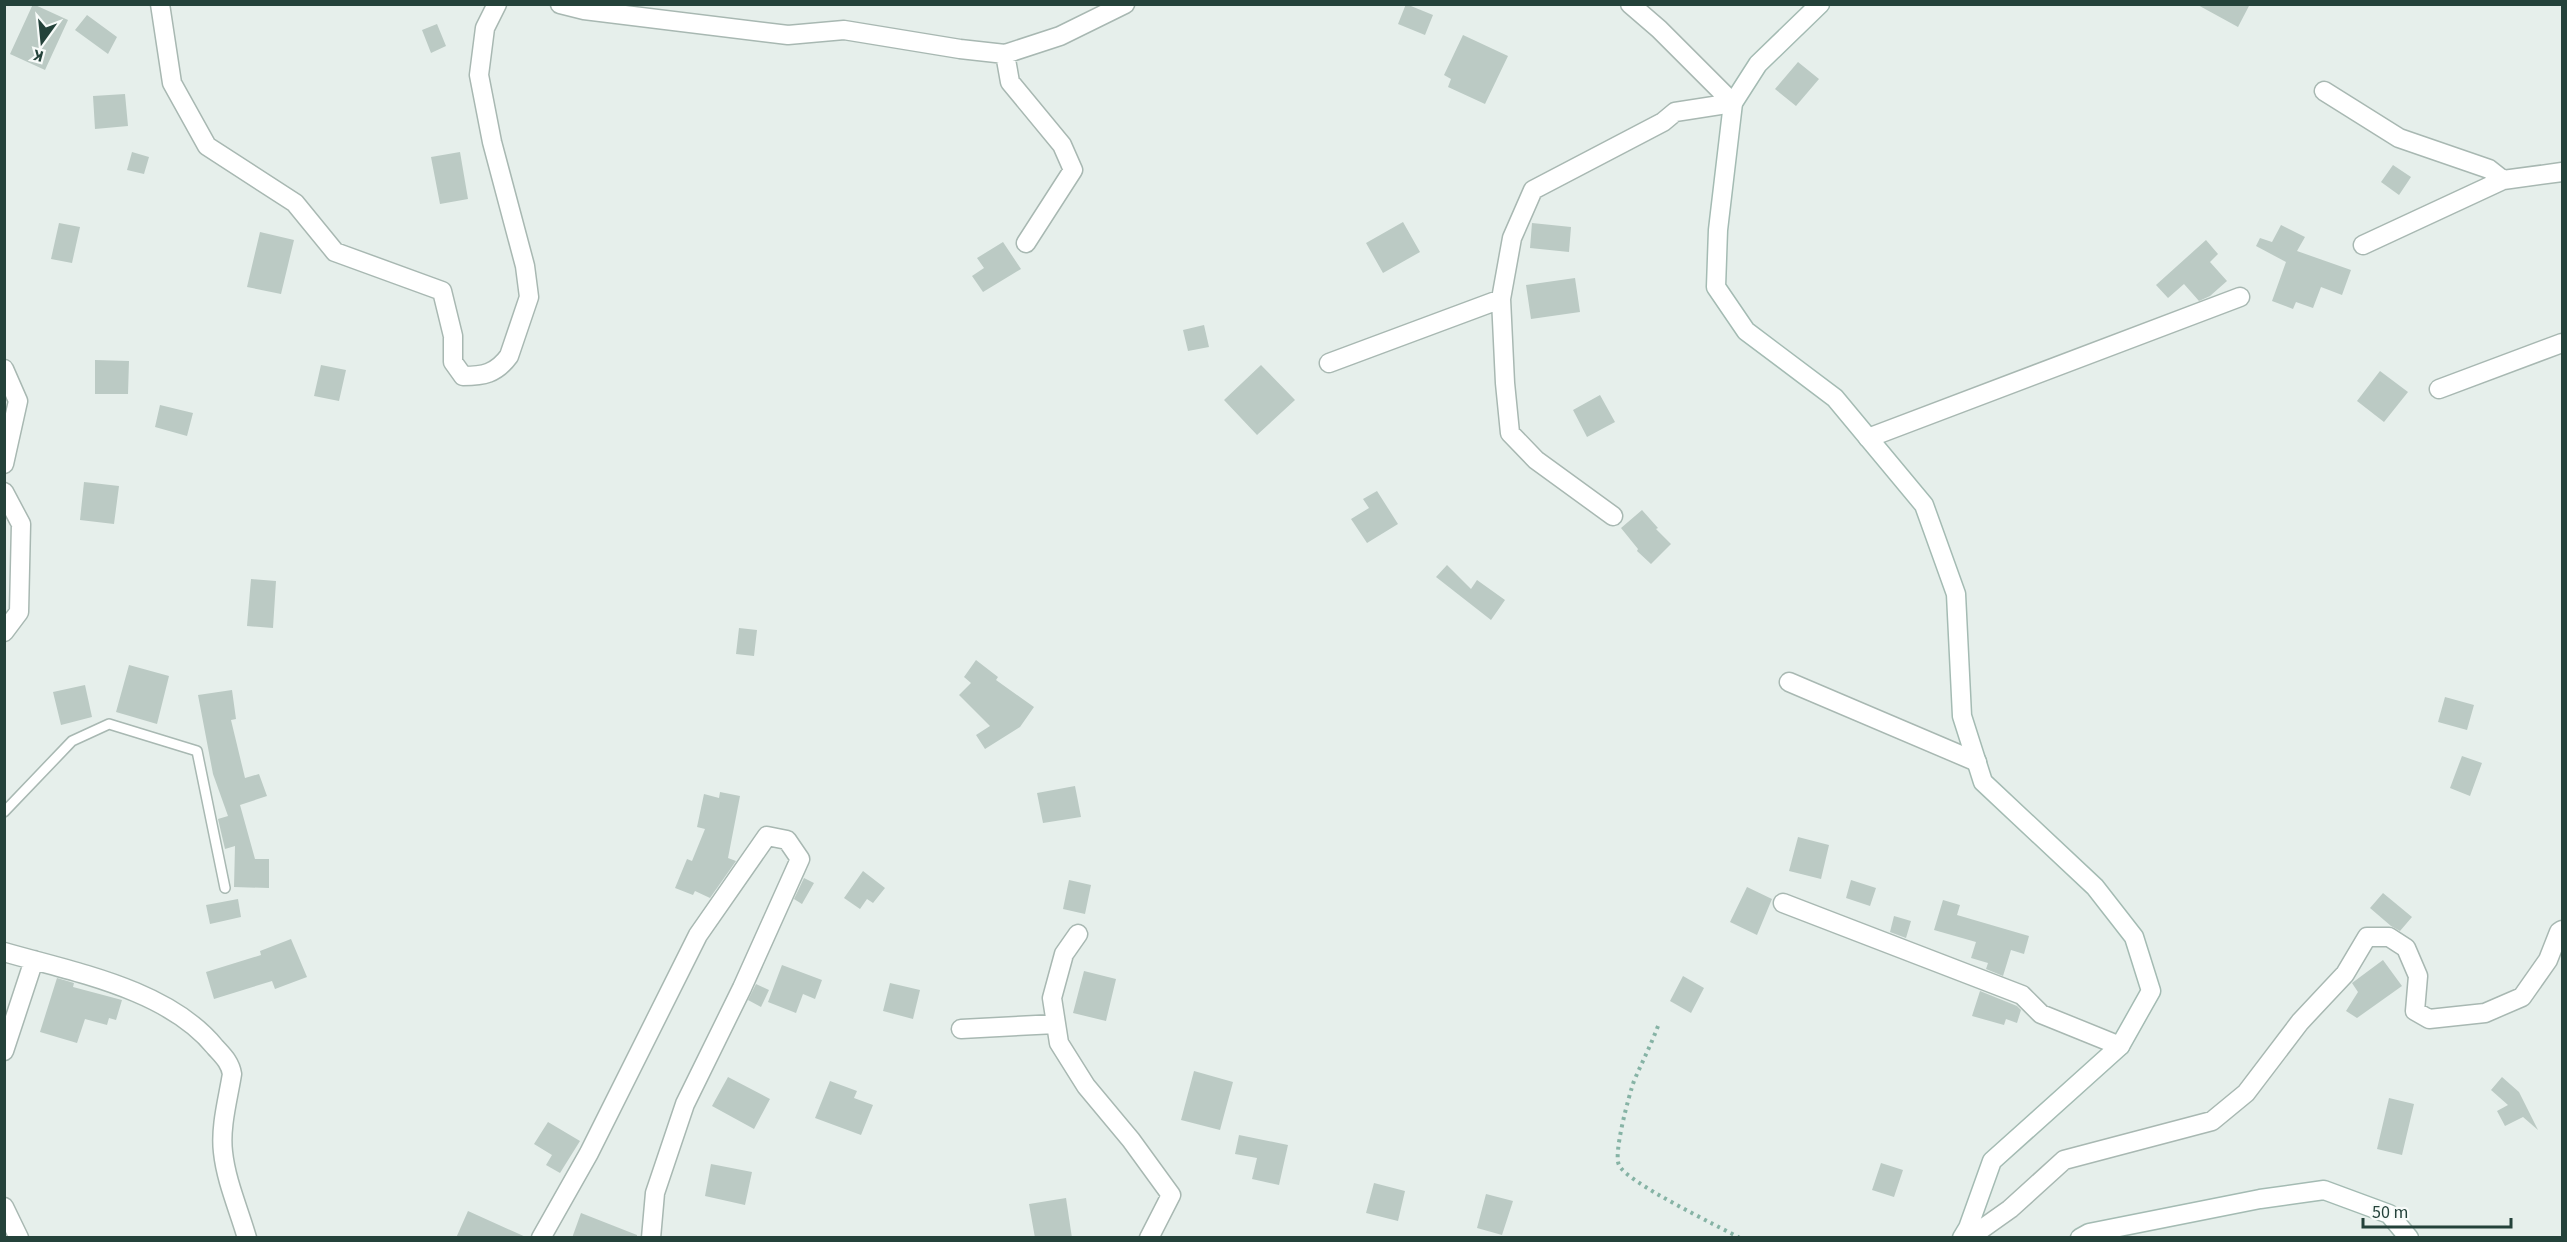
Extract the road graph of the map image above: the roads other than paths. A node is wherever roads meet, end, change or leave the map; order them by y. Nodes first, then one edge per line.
1 (160, 4) edge
2 (497, 4) edge
3 (560, 4) edge
4 (1125, 4) edge
5 (1630, 4) edge
6 (1820, 4) edge
7 (1005, 54) junction
8 (2324, 91) dead end
9 (1733, 103) junction
10 (2562, 172) edge
11 (2503, 180) junction
12 (1026, 243) dead end
13 (2363, 245) dead end
14 (2240, 297) dead end
15 (1501, 299) junction
16 (2562, 344) edge
17 (1329, 363) dead end
18 (4, 369) edge
19 (2439, 389) dead end
20 (1868, 438) junction
21 (4, 464) edge
22 (4, 492) edge
23 (1613, 516) dead end
24 (4, 632) edge
25 (1789, 682) dead end
26 (1977, 762) junction
27 (4, 812) edge
28 (225, 888) dead end
29 (1783, 903) dead end
30 (2562, 930) edge
31 (1078, 934) dead end
32 (4, 952) edge
33 (34, 960) junction
34 (1056, 1024) junction
35 (961, 1029) dead end
36 (2120, 1046) junction
37 (4, 1051) edge
38 (4, 1207) edge
39 (19, 1238) edge
40 (247, 1238) edge
41 (541, 1238) edge
42 (651, 1238) edge
43 (1149, 1238) edge
44 (1962, 1238) edge
45 (1969, 1238) edge
46 (2080, 1238) edge
47 (2409, 1238) edge

1 - 2 street
3 - 7 street
4 - 7 street
5 - 9 street
6 - 9 street
7 - 12 street
8 - 11 street
9 - 15 street
9 - 20 street
10 - 11 street
11 - 13 street
14 - 20 street
15 - 17 street
15 - 23 street
16 - 19 street
18 - 21 street
20 - 26 street
22 - 24 street
25 - 26 street
26 - 36 street
27 - 28 lane
29 - 36 street
30 - 45 street
31 - 34 street
32 - 33 street
33 - 37 street
33 - 40 street
34 - 35 street
34 - 43 street
36 - 44 street
38 - 39 street
41 - 42 street
46 - 47 street

